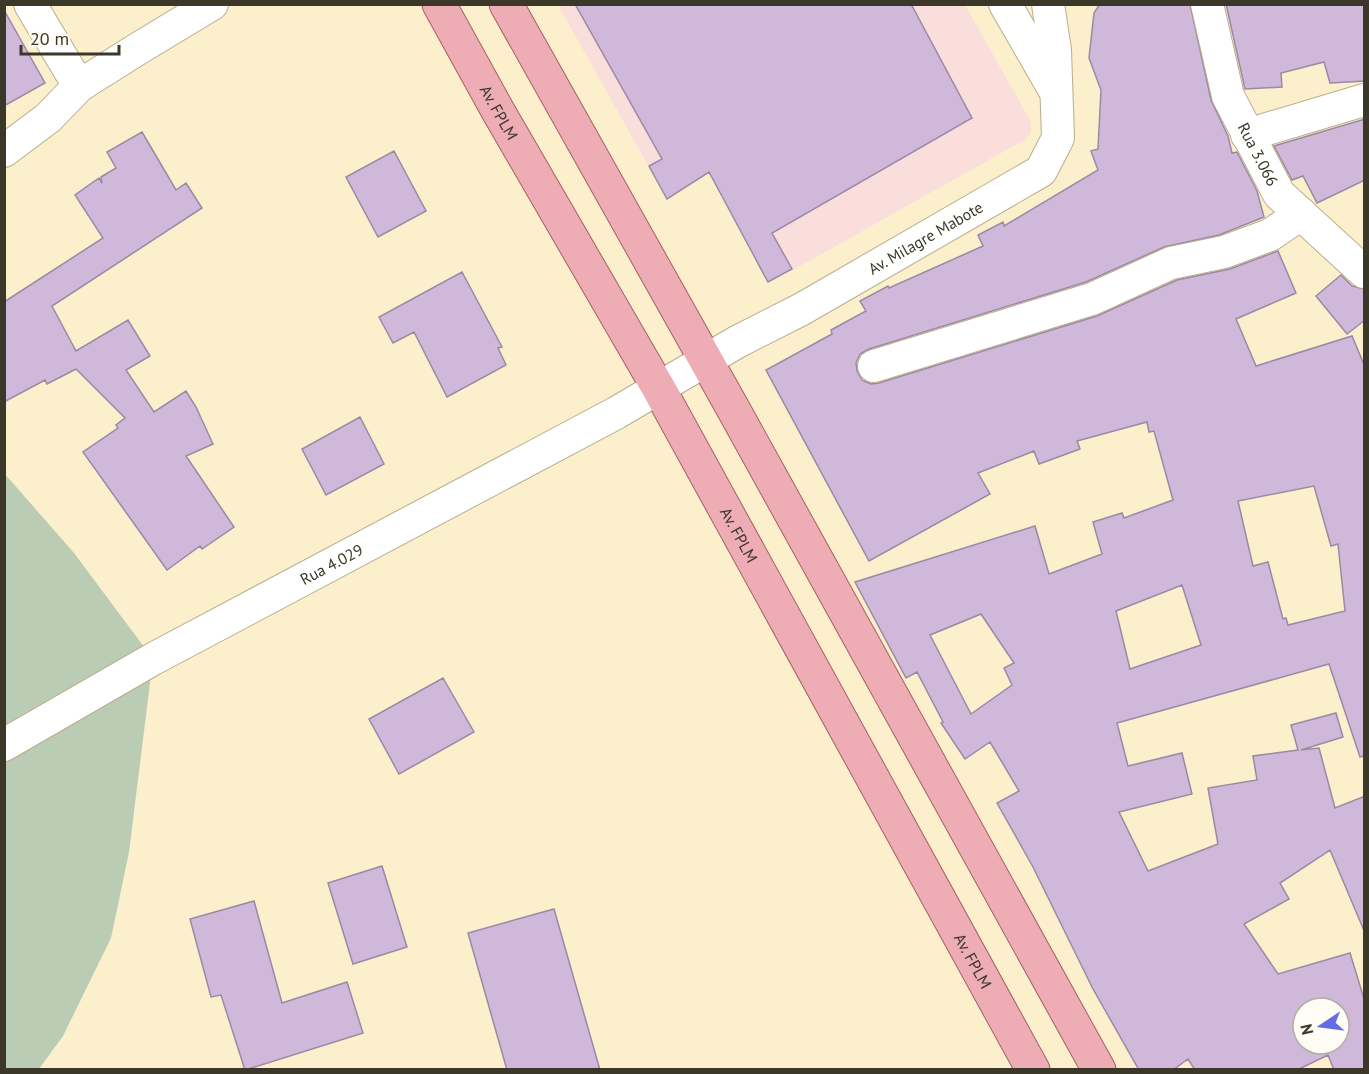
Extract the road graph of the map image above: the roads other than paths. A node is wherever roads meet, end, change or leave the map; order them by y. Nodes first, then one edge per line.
1 (30, 4) edge
2 (212, 4) edge
3 (439, 4) edge
4 (506, 4) edge
5 (1005, 4) edge
6 (1048, 4) edge
7 (1207, 4) edge
8 (79, 86) junction
9 (1057, 95) junction
10 (1365, 100) edge
11 (1247, 135) junction
12 (4, 151) edge
13 (1301, 214) junction
14 (1365, 272) edge
15 (706, 361) junction
16 (874, 366) dead end
17 (659, 389) junction
18 (4, 745) edge
19 (1033, 1070) edge
20 (1099, 1070) edge

1 - 8 street
2 - 8 street
3 - 17 main road, Av. FPLM
4 - 15 main road
5 - 9 street
6 - 9 street, Av. Milagre Mabote
7 - 11 street, Rua 3.066
8 - 12 street
9 - 15 street, Av. Milagre Mabote
10 - 11 street
11 - 13 street, Rua 3.066
13 - 14 street, Rua 3.066
13 - 16 street
15 - 17 street, Av. Milagre Mabote
15 - 20 main road
17 - 18 street, Rua 4.029
17 - 19 main road, Av. FPLM

